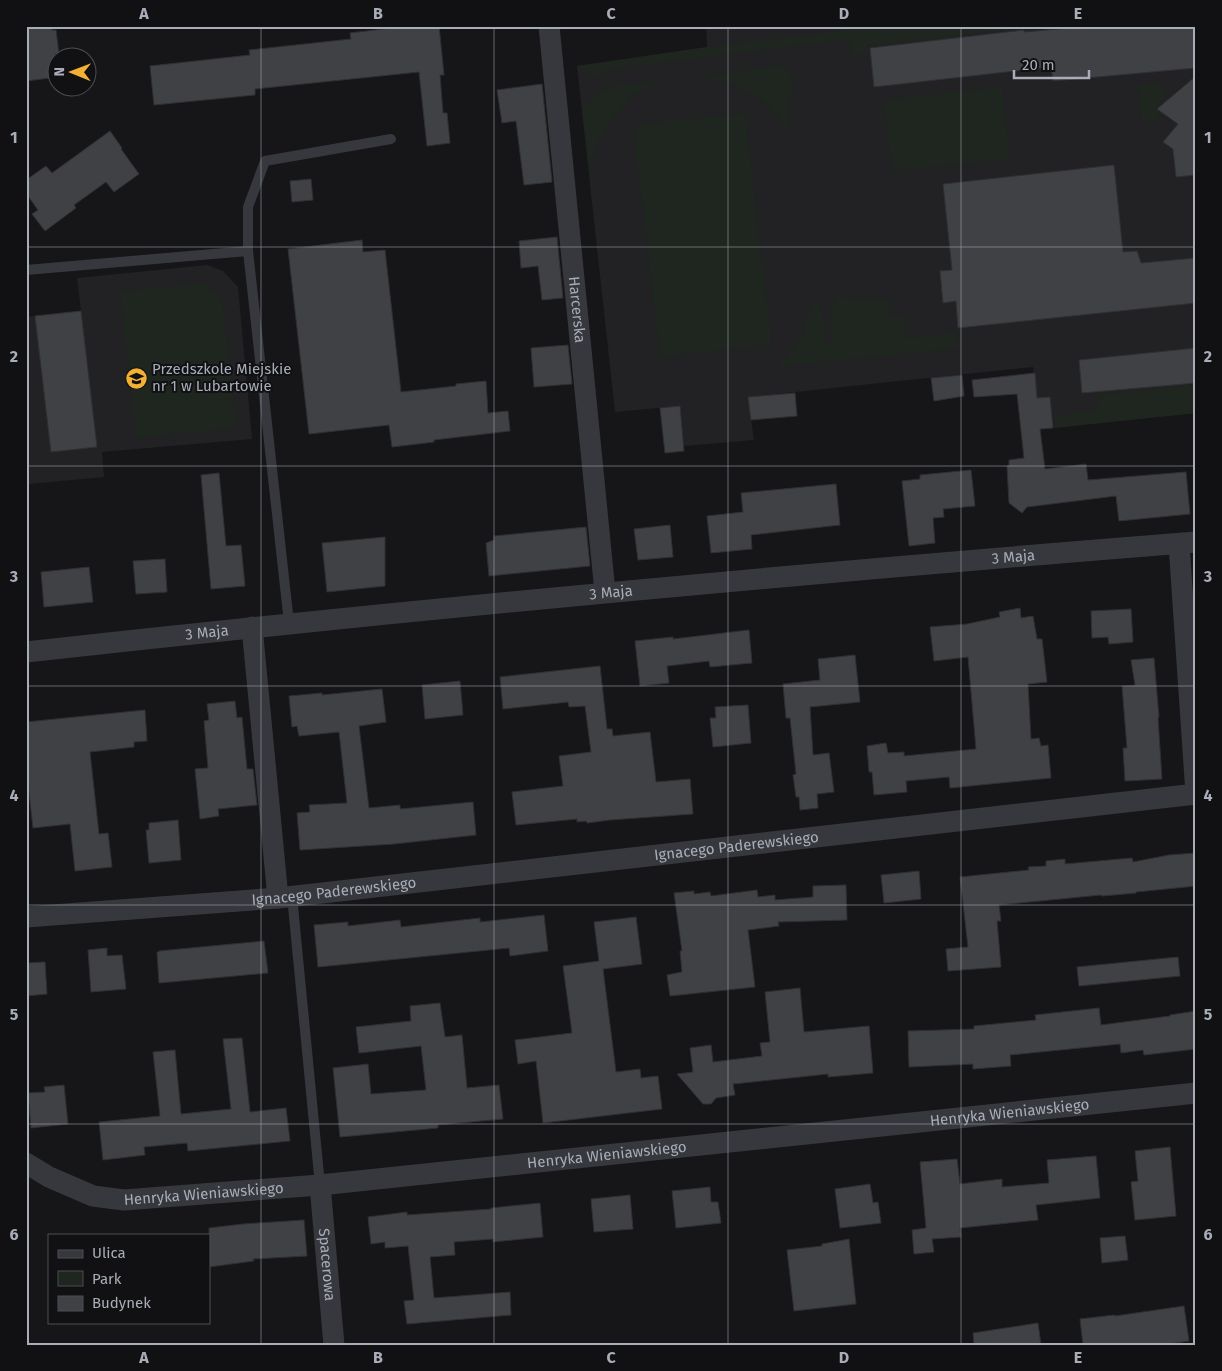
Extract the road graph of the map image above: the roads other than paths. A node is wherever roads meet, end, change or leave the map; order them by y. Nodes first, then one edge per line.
1 (549, 26) edge
2 (391, 139) dead end
3 (248, 251) junction
4 (26, 270) edge
5 (1188, 543) edge
6 (605, 592) junction
7 (289, 623) junction
8 (252, 627) junction
9 (26, 652) edge
10 (285, 897) junction
11 (26, 917) edge
12 (1196, 1093) edge
13 (26, 1163) edge
14 (320, 1185) junction
15 (334, 1345) edge

1 - 6 street, Harcerska
2 - 3 lane
3 - 4 lane
3 - 7 lane
5 - 6 street, 3 Maja
5 - 10 street, Ignacego Paderewskiego
6 - 7 street, 3 Maja
7 - 8 street, 3 Maja
8 - 9 street, 3 Maja
8 - 10 street
10 - 11 street, Ignacego Paderewskiego
10 - 14 lane
12 - 14 street, Henryka Wieniawskiego
13 - 14 street, Henryka Wieniawskiego
14 - 15 street, Spacerowa

